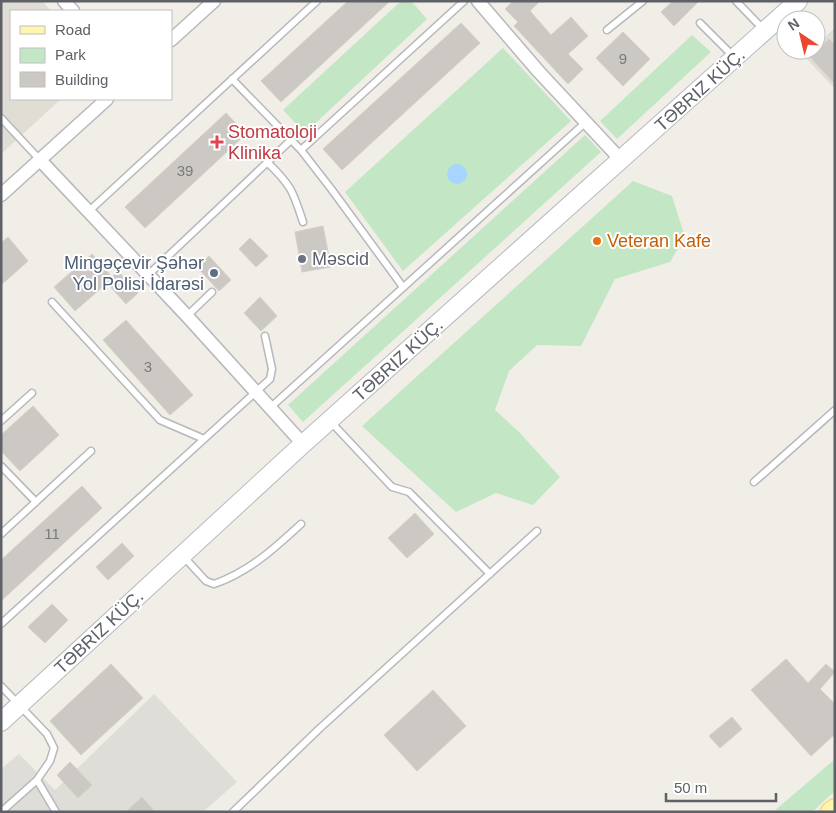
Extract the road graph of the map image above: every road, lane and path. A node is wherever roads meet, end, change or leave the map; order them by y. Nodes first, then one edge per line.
1 (214, 1) edge
2 (317, 1) edge
3 (464, 1) edge
4 (478, 1) edge
5 (643, 1) edge
6 (736, 1) edge
7 (798, 1) edge
8 (700, 23) dead end
9 (606, 30) dead end
10 (765, 31) junction
11 (172, 39) edge
12 (735, 58) junction
13 (232, 79) junction
14 (105, 100) edge
15 (1, 118) edge
16 (586, 122) junction
17 (291, 140) junction
18 (301, 150) junction
19 (40, 160) junction
20 (622, 160) junction
21 (267, 162) junction
22 (1, 195) edge
23 (88, 212) junction
24 (303, 222) dead end
25 (148, 275) junction
26 (403, 287) junction
27 (212, 292) dead end
28 (52, 302) dead end
29 (187, 316) junction
30 (265, 336) dead end
31 (256, 391) junction
32 (32, 393) dead end
33 (270, 407) junction
34 (835, 410) edge
35 (1, 421) edge
36 (330, 421) junction
37 (204, 439) junction
38 (303, 444) junction
39 (91, 452) dead end
40 (1, 466) edge
41 (754, 482) dead end
42 (36, 502) junction
43 (301, 524) dead end
44 (537, 531) dead end
45 (1, 534) edge
46 (182, 555) junction
47 (490, 574) junction
48 (1, 624) edge
49 (1, 686) edge
50 (19, 705) junction
51 (1, 722) edge
52 (37, 780) junction
53 (835, 808) edge
54 (1, 812) edge
55 (56, 812) edge
56 (233, 812) edge
57 (831, 812) edge

1 - 11 street
2 - 13 lane
3 - 18 lane
4 - 16 street
5 - 9 lane
6 - 10 lane
7 - 10 main road, TƏBRIZ KÜÇ.
8 - 12 lane
10 - 12 main road, TƏBRIZ KÜÇ.
12 - 20 main road, TƏBRIZ KÜÇ.
13 - 17 lane
13 - 23 lane
14 - 19 street
15 - 19 lane
16 - 20 street
16 - 26 lane
17 - 18 lane
17 - 21 lane
18 - 26 lane
19 - 22 street
19 - 23 street
20 - 36 main road, TƏBRIZ KÜÇ.
21 - 24 lane
21 - 25 lane
23 - 25 street
25 - 29 street
26 - 33 lane
27 - 29 lane
28 - 37 lane
29 - 31 street
30 - 31 lane
31 - 33 street
31 - 37 lane
32 - 35 lane
33 - 38 street
34 - 41 lane
36 - 38 main road, TƏBRIZ KÜÇ.
36 - 47 lane
37 - 48 lane
38 - 46 main road, TƏBRIZ KÜÇ.
39 - 42 lane
40 - 42 lane
42 - 45 lane
43 - 46 lane
44 - 47 lane
46 - 50 main road, TƏBRIZ KÜÇ.
47 - 56 lane
49 - 50 lane
50 - 51 main road, TƏBRIZ KÜÇ.
50 - 52 lane
52 - 54 lane
52 - 55 lane
53 - 57 main road

